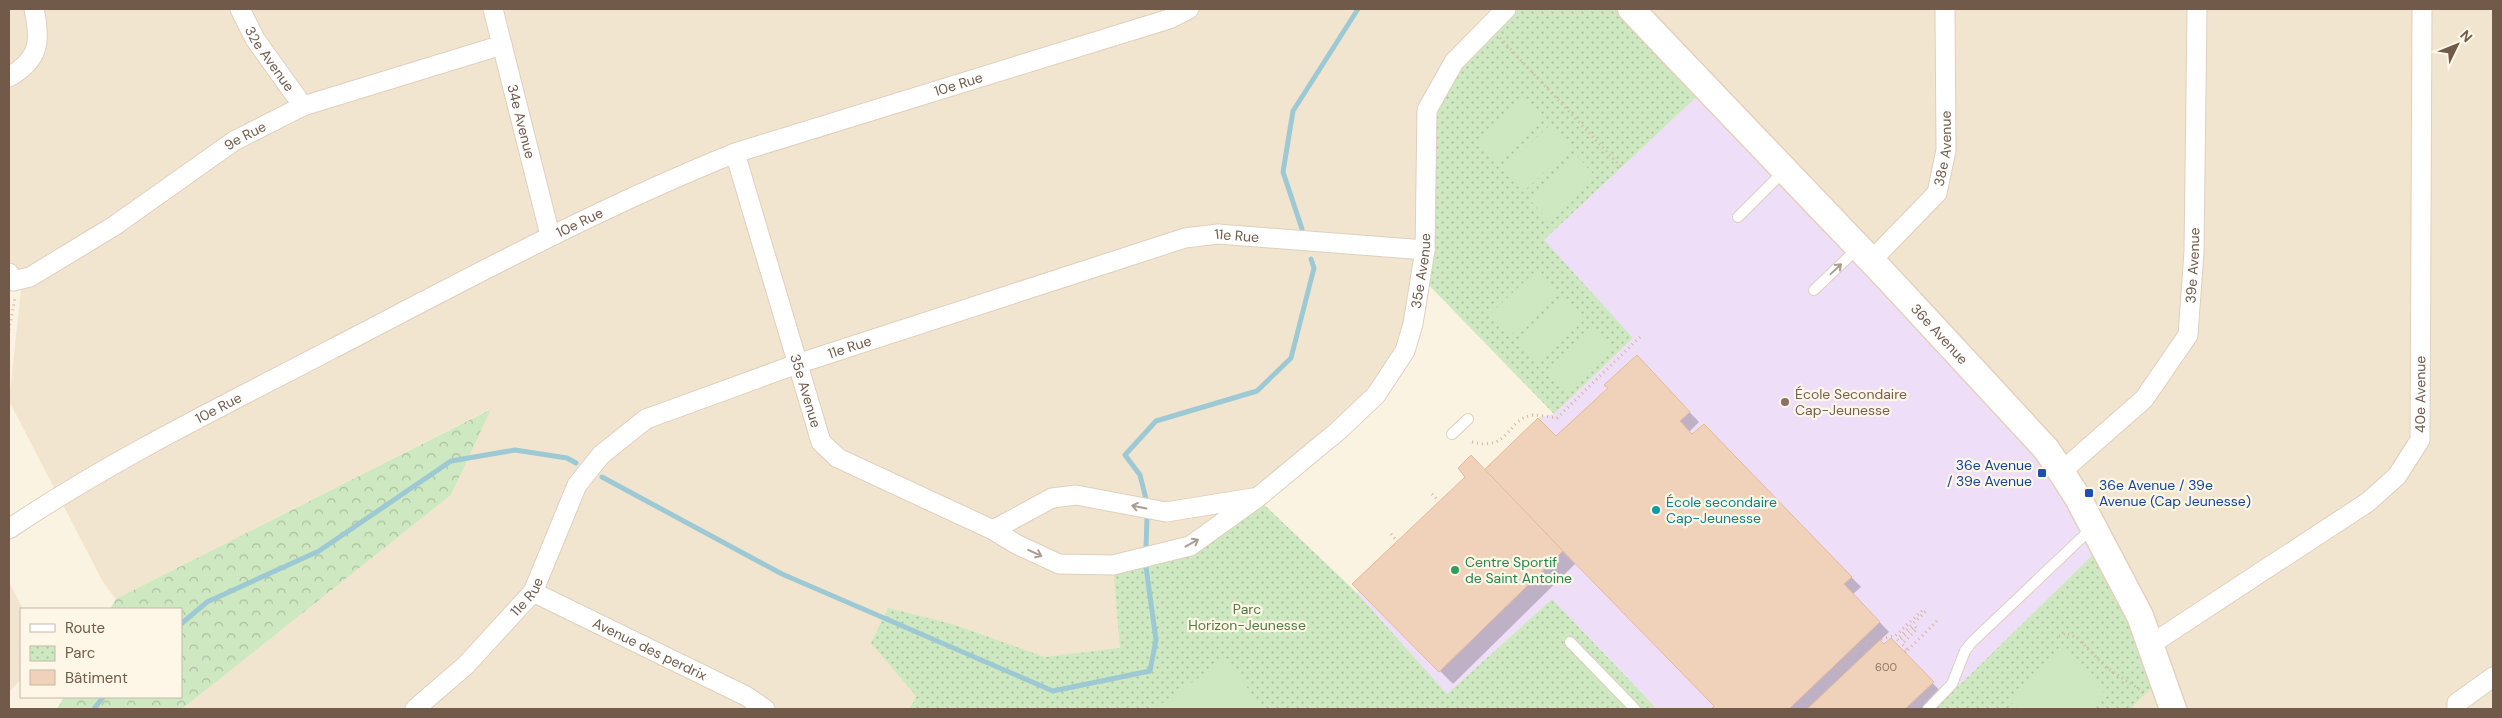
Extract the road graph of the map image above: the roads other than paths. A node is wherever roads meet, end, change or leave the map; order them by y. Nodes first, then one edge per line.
1 (34, 9) edge
2 (240, 9) edge
3 (493, 9) edge
4 (1189, 9) edge
5 (1506, 9) edge
6 (1631, 9) edge
7 (1945, 9) edge
8 (2197, 9) edge
9 (2422, 9) edge
10 (502, 45) junction
11 (9, 77) edge
12 (303, 106) junction
13 (735, 153) junction
14 (1784, 171) junction
15 (1738, 217) dead end
16 (550, 235) junction
17 (1425, 250) junction
18 (1865, 255) junction
19 (13, 278) edge
20 (1814, 290) dead end
21 (797, 364) junction
22 (1468, 419) dead end
23 (1452, 434) dead end
24 (2061, 472) junction
25 (1257, 498) junction
26 (2093, 527) junction
27 (9, 529) edge
28 (993, 530) junction
29 (533, 592) junction
30 (1570, 642) dead end
31 (2150, 645) junction
32 (2493, 676) edge
33 (415, 709) edge
34 (765, 709) edge
35 (1635, 709) edge
36 (1928, 709) edge
37 (2174, 709) edge
38 (2457, 709) edge

1 - 11 street
2 - 12 street, 32e Avenue
3 - 10 street, 34e Avenue
4 - 13 street, 10e Rue
5 - 17 street, 35e Avenue
6 - 14 street, 36e Avenue
7 - 18 street, 38e Avenue
8 - 24 street, 39e Avenue
9 - 31 street, 40e Avenue
10 - 12 street, 9e Rue
10 - 16 street, 34e Avenue
12 - 19 street, 9e Rue
13 - 16 street, 10e Rue
13 - 21 street, 35e Avenue
14 - 15 lane
14 - 18 street, 36e Avenue
16 - 27 street, 10e Rue
17 - 21 street, 11e Rue
17 - 25 street, 35e Avenue
20 -> 18 lane
18 - 24 street, 36e Avenue
21 - 28 street, 35e Avenue
21 - 29 street, 11e Rue
22 - 23 lane
24 - 26 street, 36e Avenue
25 -> 28 street
28 -> 25 street, 35e Avenue
26 - 31 street, 36e Avenue
26 - 36 lane
29 - 33 street, 11e Rue
29 - 34 street, Avenue des perdrix
30 - 35 lane
31 - 37 street, 36e Avenue
32 - 38 street

